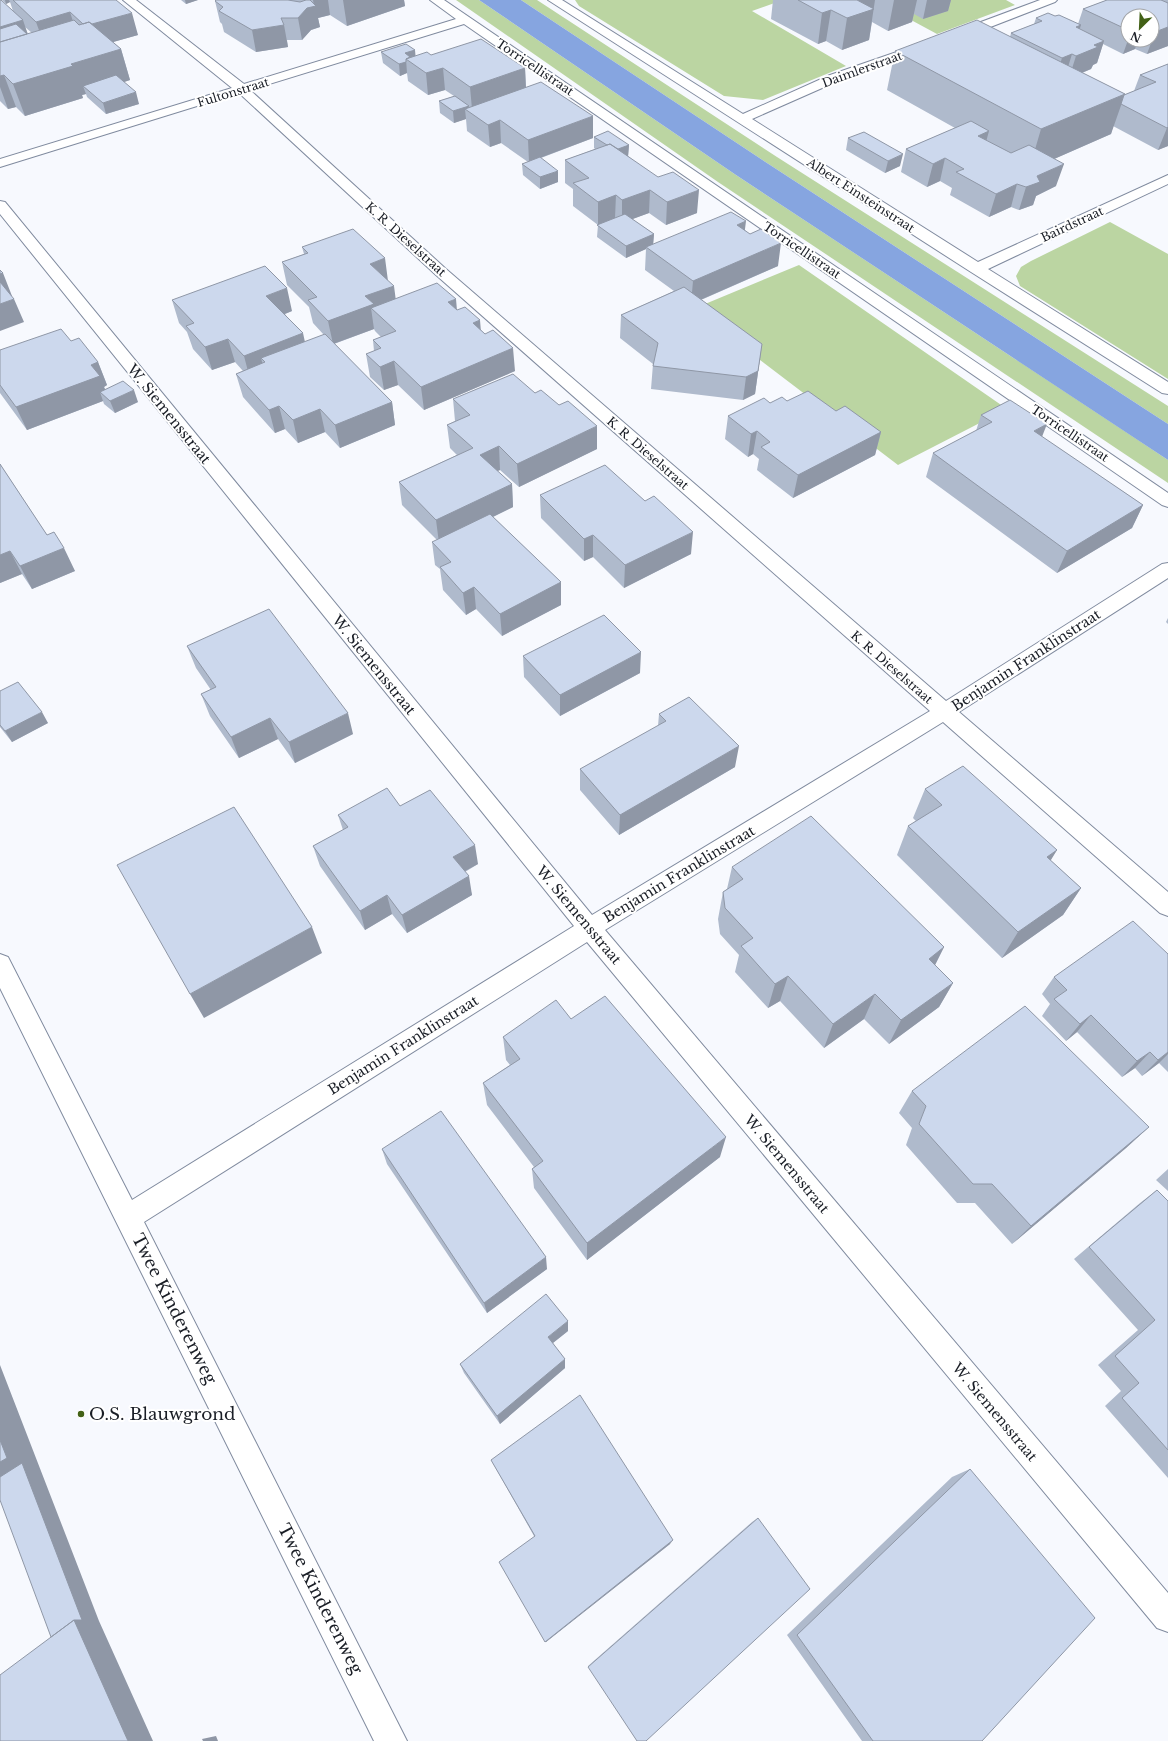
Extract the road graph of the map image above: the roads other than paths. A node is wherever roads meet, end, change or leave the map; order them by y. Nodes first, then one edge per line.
1 (129, 0) edge
2 (436, 0) edge
3 (554, 0) edge
4 (1051, 0) edge
5 (465, 20) junction
6 (946, 39) edge
7 (932, 44) edge
8 (242, 89) junction
9 (742, 119) junction
10 (0, 163) edge
11 (1168, 179) edge
12 (0, 205) edge
13 (976, 269) junction
14 (1168, 389) edge
15 (1168, 501) edge
16 (1168, 568) edge
17 (944, 712) junction
18 (1168, 906) edge
19 (589, 928) junction
20 (0, 964) edge
21 (128, 1217) junction
22 (1168, 1617) edge
23 (391, 1741) edge

1 - 8 street, K. R. Dieselstraat
2 - 5 street, Torricellistraat
3 - 9 street, Albert Einsteinstraat
4 - 6 street
5 - 8 street, Fultonstraat
5 - 15 street, Torricellistraat
7 - 9 street, Daimlerstraat
8 - 10 street, Fultonstraat
8 - 17 street, K. R. Dieselstraat
9 - 13 street, Albert Einsteinstraat
11 - 13 street, Bairdstraat
12 - 19 street, W. Siemensstraat
13 - 14 street, Albert Einsteinstraat
16 - 17 street, Benjamin Franklinstraat
17 - 18 street, K. R. Dieselstraat
17 - 19 street, Benjamin Franklinstraat
19 - 21 street, Benjamin Franklinstraat
19 - 22 street, W. Siemensstraat
20 - 21 street, Twee Kinderenweg
21 - 23 street, Twee Kinderenweg

